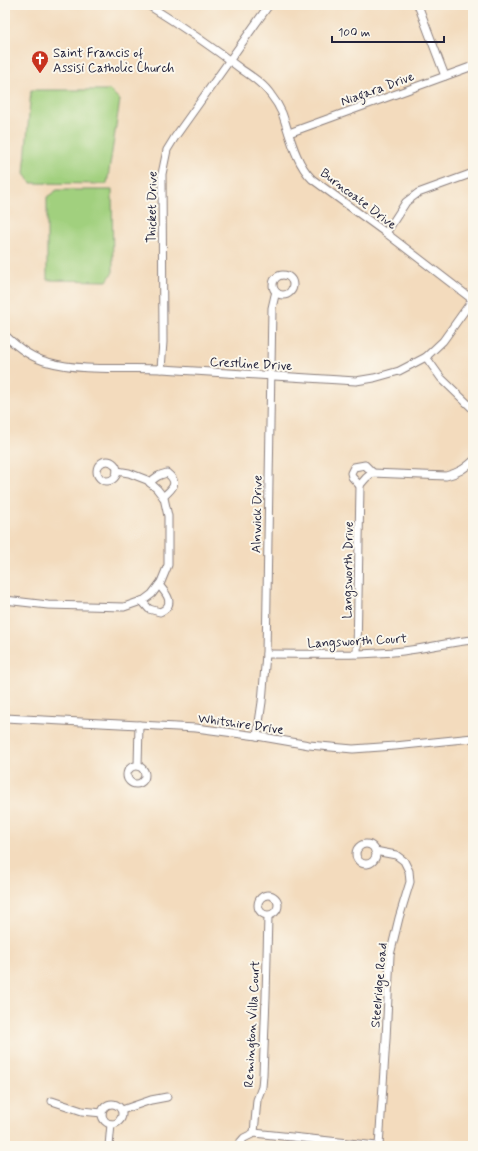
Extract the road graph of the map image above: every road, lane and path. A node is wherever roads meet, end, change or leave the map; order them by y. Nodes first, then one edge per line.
1 (148, 5) edge
2 (269, 5) edge
3 (418, 5) edge
4 (230, 60) junction
5 (473, 66) edge
6 (444, 76) junction
7 (289, 133) junction
8 (473, 173) edge
9 (386, 233) junction
10 (277, 292) dead end
11 (473, 300) edge
12 (5, 335) edge
13 (426, 357) junction
14 (161, 369) junction
15 (271, 376) junction
16 (473, 409) edge
17 (473, 461) edge
18 (117, 471) dead end
19 (373, 473) junction
20 (150, 483) junction
21 (360, 486) junction
22 (163, 497) junction
23 (159, 585) junction
24 (5, 600) edge
25 (142, 601) junction
26 (473, 640) edge
27 (266, 654) junction
28 (357, 654) junction
29 (5, 718) edge
30 (139, 725) junction
31 (257, 736) junction
32 (473, 738) edge
33 (138, 766) dead end
34 (375, 851) dead end
35 (268, 916) dead end
36 (167, 1097) dead end
37 (52, 1101) dead end
38 (122, 1110) junction
39 (102, 1113) junction
40 (111, 1124) junction
41 (254, 1133) junction
42 (109, 1146) edge
43 (237, 1146) edge
44 (378, 1146) edge

1 - 4 street, Burncoate Drive
2 - 4 street, Thicket Drive
3 - 6 street
4 - 7 street, Burncoate Drive
4 - 14 street, Thicket Drive
5 - 6 street, Niagara Drive
6 - 7 street, Niagara Drive
7 - 9 street, Burncoate Drive
8 - 9 street
9 - 11 street, Burncoate Drive
10 - 15 street, Alnwick Drive
11 - 13 street, Crestline Drive
12 - 14 street, Crestline Drive
13 - 15 street, Crestline Drive
13 - 16 street
14 - 15 street, Crestline Drive
15 - 27 street, Alnwick Drive
17 - 19 street, Langsworth Drive
18 - 20 street
19 - 21 street
19 - 21 street, Langsworth Drive
20 - 22 street
20 - 22 street
21 - 28 street, Langsworth Drive
22 - 23 street
23 - 25 street
23 - 25 street
24 - 25 street
26 - 28 street, Langsworth Court
27 - 28 street, Langsworth Court
27 - 31 street, Alnwick Drive
29 - 30 street, Whitshire Drive
30 - 31 street, Whitshire Drive
30 - 33 street
31 - 32 street, Whitshire Drive
34 - 44 street, Steelridge Road
35 - 41 street, Remington Villa Court
36 - 38 street
37 - 39 street
38 - 39 street
38 - 40 street
39 - 40 street
40 - 42 street
41 - 43 street
41 - 44 street

